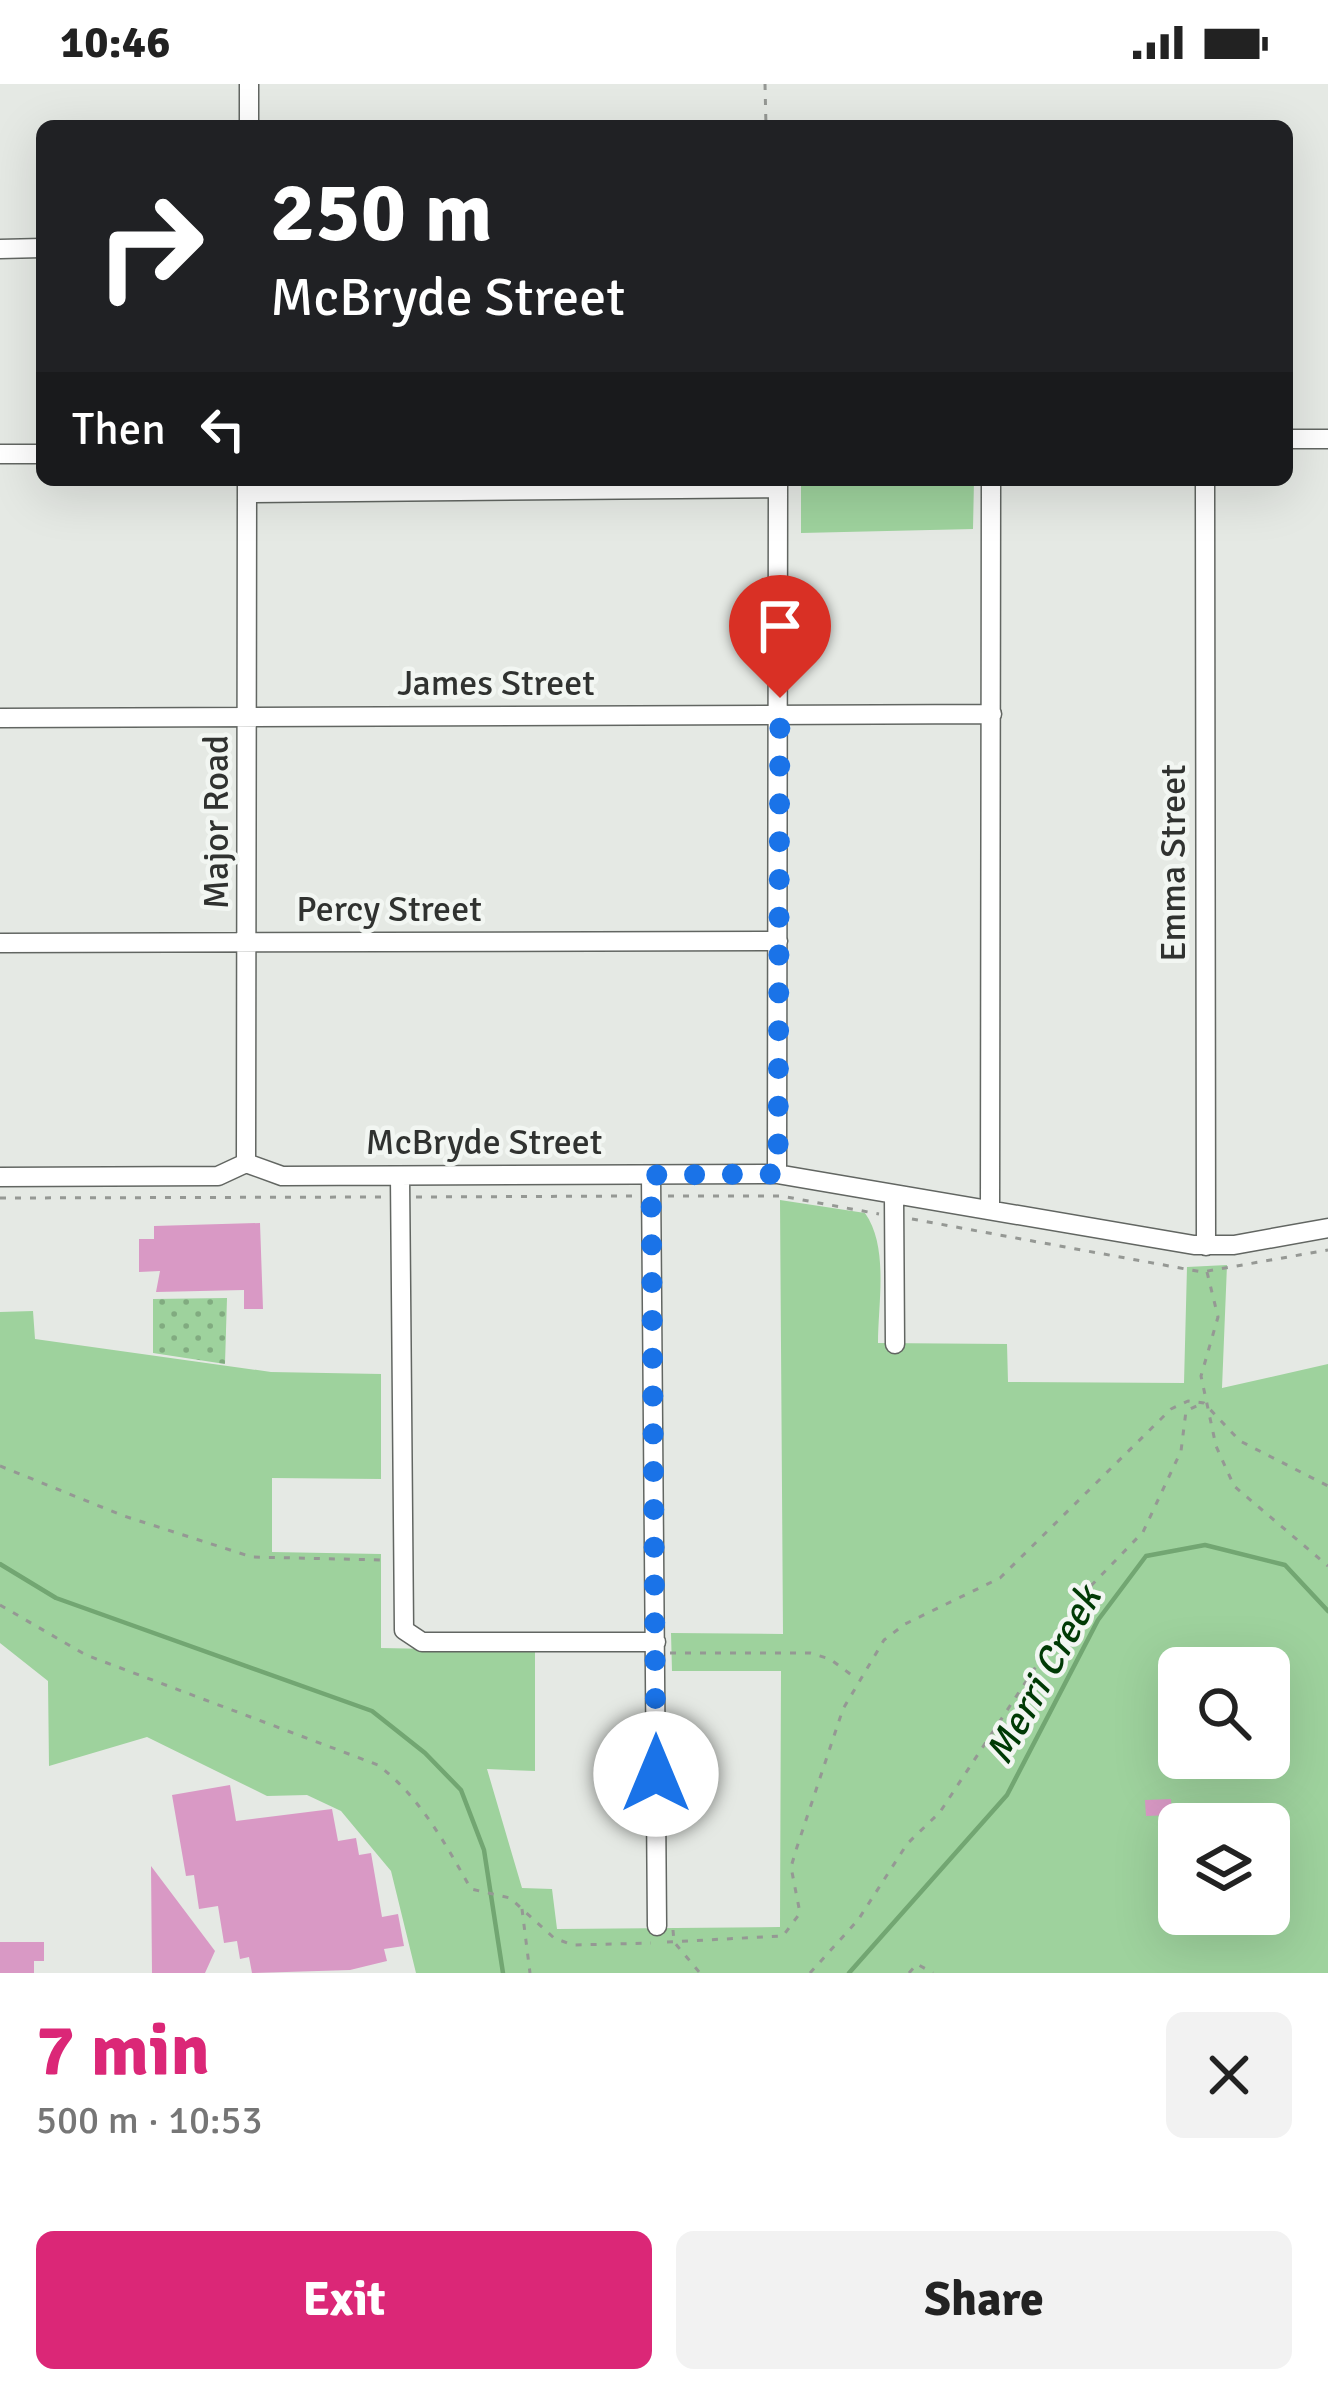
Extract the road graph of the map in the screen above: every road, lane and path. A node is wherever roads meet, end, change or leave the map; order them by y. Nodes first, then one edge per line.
1 (249, 84) edge
2 (766, 84) edge
3 (249, 120) edge
4 (766, 120) edge
5 (36, 248) edge
6 (0, 249) edge
7 (1293, 439) edge
8 (1328, 439) edge
9 (0, 454) edge
10 (36, 454) edge
11 (248, 486) edge
12 (778, 486) edge
13 (991, 486) edge
14 (1205, 486) edge
15 (780, 714) junction
16 (992, 714) junction
17 (0, 718) edge
18 (248, 718) junction
19 (778, 941) junction
20 (0, 943) edge
21 (249, 943) junction
22 (246, 1163) junction
23 (778, 1174) junction
24 (651, 1175) junction
25 (400, 1176) junction
26 (0, 1177) edge
27 (894, 1196) junction
28 (990, 1210) junction
29 (1328, 1228) edge
30 (1206, 1246) junction
31 (895, 1344) dead end
32 (1204, 1403) junction
33 (0, 1466) edge
34 (1328, 1486) edge
35 (400, 1558) junction
36 (1328, 1566) edge
37 (0, 1605) edge
38 (656, 1647) junction
39 (858, 1680) junction
40 (521, 1905) junction
41 (657, 1926) dead end
42 (674, 1942) junction
43 (530, 1973) edge
44 (700, 1973) edge
45 (810, 1973) edge
46 (909, 1973) edge
47 (934, 1973) edge

1 - 3 street
2 - 4 path
5 - 6 street
7 - 8 street
9 - 10 street
11 - 18 street, Major Road
12 - 15 street
13 - 16 street
14 - 30 street, Emma Street
15 - 16 street, James Street
15 - 18 street, James Street
15 - 19 street
16 - 28 street
17 - 18 street, James Street
18 - 21 street, Major Road
19 - 21 street, Percy Street
19 - 23 street
20 - 21 street, Percy Street
21 - 22 street, Major Road
22 - 25 street, McBryde Street
22 - 26 street, McBryde Street
23 - 24 street, McBryde Street
23 - 27 street, McBryde Street
24 - 25 street, McBryde Street
24 - 38 street
25 - 35 street
27 - 28 street, McBryde Street
27 - 31 street
28 - 30 street, McBryde Street
29 - 30 street, McBryde Street
30 - 32 path
32 - 34 path
32 - 36 path
32 - 39 path
32 - 45 path
33 - 35 path
35 - 38 street
37 - 40 path
38 - 39 path
38 - 41 street
39 - 42 path
40 - 42 path
40 - 43 path
42 - 44 path
46 - 47 path

